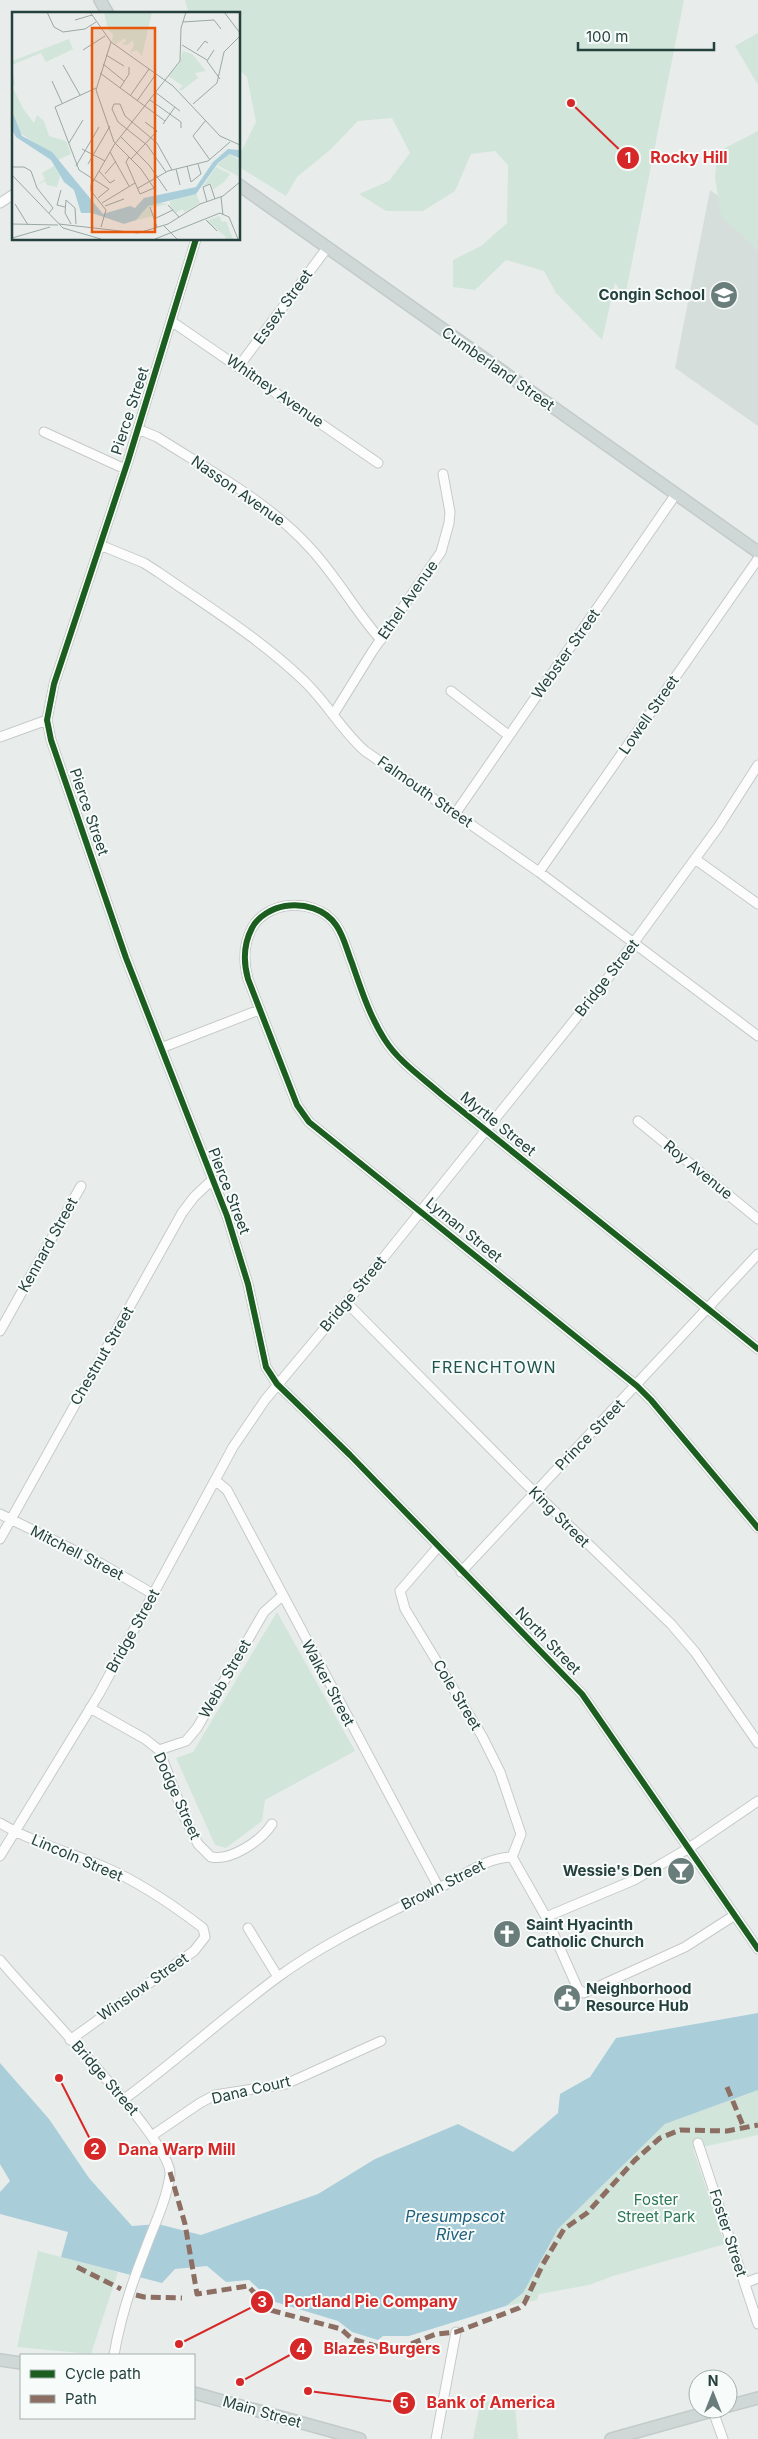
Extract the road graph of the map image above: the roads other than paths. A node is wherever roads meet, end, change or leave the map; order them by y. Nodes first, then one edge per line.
1 (100, 0) edge
2 (107, 12) edge
3 (240, 187) edge
4 (12, 195) edge
5 (0, 203) edge
6 (196, 240) edge
7 (327, 248) junction
8 (172, 321) junction
9 (240, 366) junction
10 (138, 429) junction
11 (44, 432) dead end
12 (378, 463) dead end
13 (125, 469) junction
14 (443, 474) dead end
15 (676, 494) junction
16 (100, 545) junction
17 (758, 552) edge
18 (758, 559) edge
19 (381, 640) junction
20 (451, 691) dead end
21 (333, 715) junction
22 (47, 720) junction
23 (508, 735) junction
24 (0, 737) edge
25 (758, 765) edge
26 (756, 776) edge
27 (455, 814) junction
28 (695, 859) junction
29 (539, 872) junction
30 (758, 904) edge
31 (266, 913) joint
32 (634, 943) junction
33 (260, 1010) junction
34 (758, 1036) edge
35 (161, 1048) junction
36 (638, 1121) dead end
37 (486, 1131) junction
38 (212, 1180) junction
39 (81, 1186) dead end
40 (420, 1210) junction
41 (758, 1219) edge
42 (758, 1254) edge
43 (346, 1302) junction
44 (709, 1308) junction
45 (0, 1331) edge
46 (758, 1349) edge
47 (278, 1384) junction
48 (637, 1386) junction
49 (215, 1480) junction
50 (535, 1493) junction
51 (0, 1514) edge
52 (10, 1520) junction
53 (758, 1528) edge
54 (0, 1539) edge
55 (438, 1547) junction
56 (462, 1572) junction
57 (153, 1594) junction
58 (282, 1596) junction
59 (90, 1708) junction
60 (758, 1743) edge
61 (159, 1750) junction
62 (758, 1801) edge
63 (0, 1823) edge
64 (272, 1824) dead end
65 (15, 1832) junction
66 (690, 1848) junction
67 (0, 1856) edge
68 (512, 1857) junction
69 (439, 1888) junction
70 (735, 1915) junction
71 (546, 1917) junction
72 (203, 1928) joint
73 (248, 1928) dead end
74 (758, 1949) edge
75 (0, 1960) edge
76 (278, 1977) junction
77 (70, 2040) junction
78 (381, 2041) dead end
79 (123, 2100) junction
80 (153, 2136) junction
81 (698, 2143) dead end
82 (758, 2278) edge
83 (745, 2283) junction
84 (758, 2324) edge
85 (456, 2332) dead end
86 (114, 2354) edge
87 (0, 2360) edge
88 (20, 2363) edge
89 (195, 2393) edge
90 (758, 2398) edge
91 (738, 2403) edge
92 (688, 2418) edge
93 (718, 2419) edge
94 (360, 2439) edge
95 (436, 2439) edge
96 (611, 2439) edge
97 (723, 2439) edge

1 - 2 main road
3 - 7 main road, Cumberland Street
4 - 5 street
6 - 8 street, Pierce Street
7 - 9 street, Essex Street
7 - 15 main road, Cumberland Street
8 - 9 street, Whitney Avenue
8 - 10 street, Pierce Street
9 - 12 street, Whitney Avenue
10 - 13 street, Pierce Street
10 - 19 street, Nasson Avenue
11 - 13 street
13 - 16 street, Pierce Street
14 - 19 street, Ethel Avenue
15 - 17 main road, Cumberland Street
15 - 23 street, Webster Street
16 - 21 street, Falmouth Street
16 - 22 street, Pierce Street
18 - 29 street, Lowell Street
19 - 21 street, Ethel Avenue
20 - 23 street
21 - 27 street, Falmouth Street
22 - 24 street
22 - 35 street, Pierce Street
23 - 27 street, Webster Street
25 - 26 street, Bridge Street
26 - 28 street, Bridge Street
27 - 29 street, Falmouth Street
28 - 30 street
28 - 32 street, Bridge Street
29 - 32 street, Falmouth Street
31 - 33 street, Lyman Street
31 - 37 street, Myrtle Street
32 - 34 street, Falmouth Street
32 - 37 street, Bridge Street
33 - 35 street
33 - 40 street, Lyman Street
35 - 38 street, Pierce Street
36 - 41 street, Roy Avenue
37 - 40 street, Bridge Street
37 - 44 street, Myrtle Street
38 - 47 street, Pierce Street
38 - 52 street, Chestnut Street
39 - 45 street, Kennard Street
40 - 43 street, Bridge Street
40 - 48 street, Lyman Street
42 - 44 street, Prince Street
43 - 47 street, Bridge Street
43 - 50 street, King Street
44 - 46 street, Myrtle Street
44 - 48 street, Prince Street
47 - 49 street, Bridge Street
47 - 55 street, North Street
48 - 50 street, Prince Street
48 - 53 street, Lyman Street
49 - 57 street, Bridge Street
49 - 58 street, Walker Street
50 - 56 street, Prince Street
50 - 60 street, King Street
51 - 52 street, Mitchell Street
52 - 54 street, Chestnut Street
52 - 57 street, Mitchell Street
55 - 56 street, North Street
55 - 68 street, Cole Street
56 - 66 street, North Street
57 - 59 street, Bridge Street
58 - 61 street, Webb Street
58 - 69 street, Walker Street
59 - 61 street, Dodge Street
59 - 65 street, Bridge Street
61 - 64 street, Dodge Street
62 - 66 street
63 - 65 street, Lincoln Street
65 - 67 street, Bridge Street
65 - 72 street, Lincoln Street
66 - 70 street, North Street
66 - 71 street
68 - 69 street, Brown Street
68 - 71 street
69 - 76 street, Brown Street
70 - 71 street
70 - 74 street, North Street
72 - 77 street, Winslow Street
73 - 76 street
75 - 77 street, Bridge Street
76 - 79 street, Brown Street
77 - 79 street, Bridge Street
78 - 80 street, Dana Court
79 - 80 street, Bridge Street
80 - 86 street, Bridge Street
81 - 83 street, Foster Street
82 - 83 street
83 - 84 street, Foster Street
85 - 95 street
87 - 88 main road
89 - 94 main road, Main Street
90 - 91 main road
92 - 96 main road
93 - 97 street

